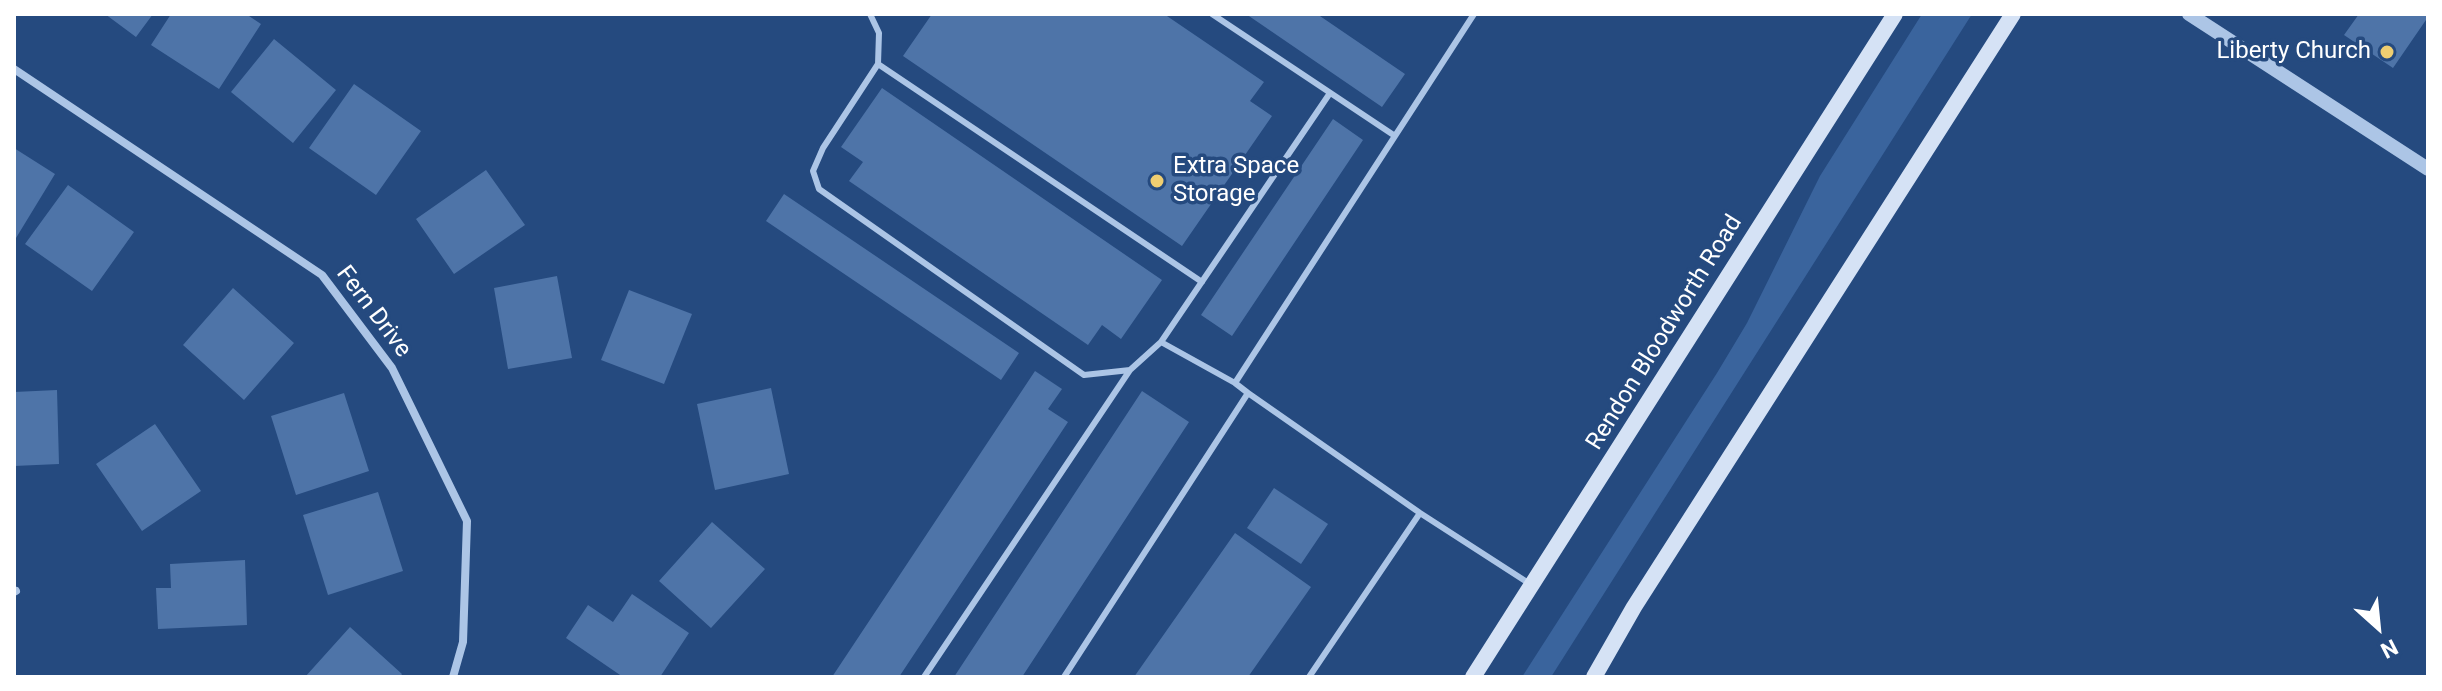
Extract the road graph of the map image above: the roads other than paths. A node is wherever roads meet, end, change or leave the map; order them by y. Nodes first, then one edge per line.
1 (870, 14) edge
2 (1212, 14) edge
3 (1474, 14) edge
4 (1895, 14) edge
5 (2013, 14) edge
6 (2190, 14) edge
7 (878, 64) junction
8 (14, 69) edge
9 (1330, 93) junction
10 (1395, 136) junction
11 (2428, 169) edge
12 (1202, 282) junction
13 (1161, 342) junction
14 (1130, 370) junction
15 (1235, 383) junction
16 (1248, 393) junction
17 (1420, 513) junction
18 (1533, 586) junction
19 (453, 677) edge
20 (924, 677) edge
21 (1064, 677) edge
22 (1309, 677) edge
23 (1473, 677) edge
24 (1594, 677) edge

1 - 7 lane
2 - 9 lane
3 - 10 lane
4 - 18 main road, Rendon Bloodworth Road
5 - 24 main road
6 - 11 street
7 - 12 lane
7 - 14 lane
8 - 19 street, Fern Drive
9 - 10 lane
9 - 12 lane
10 - 15 lane
12 - 13 lane
13 - 14 lane
13 - 15 lane
14 - 20 lane
15 - 16 lane
16 - 17 lane
16 - 21 lane
17 - 18 lane
17 - 22 lane
18 - 23 main road, Rendon Bloodworth Road

